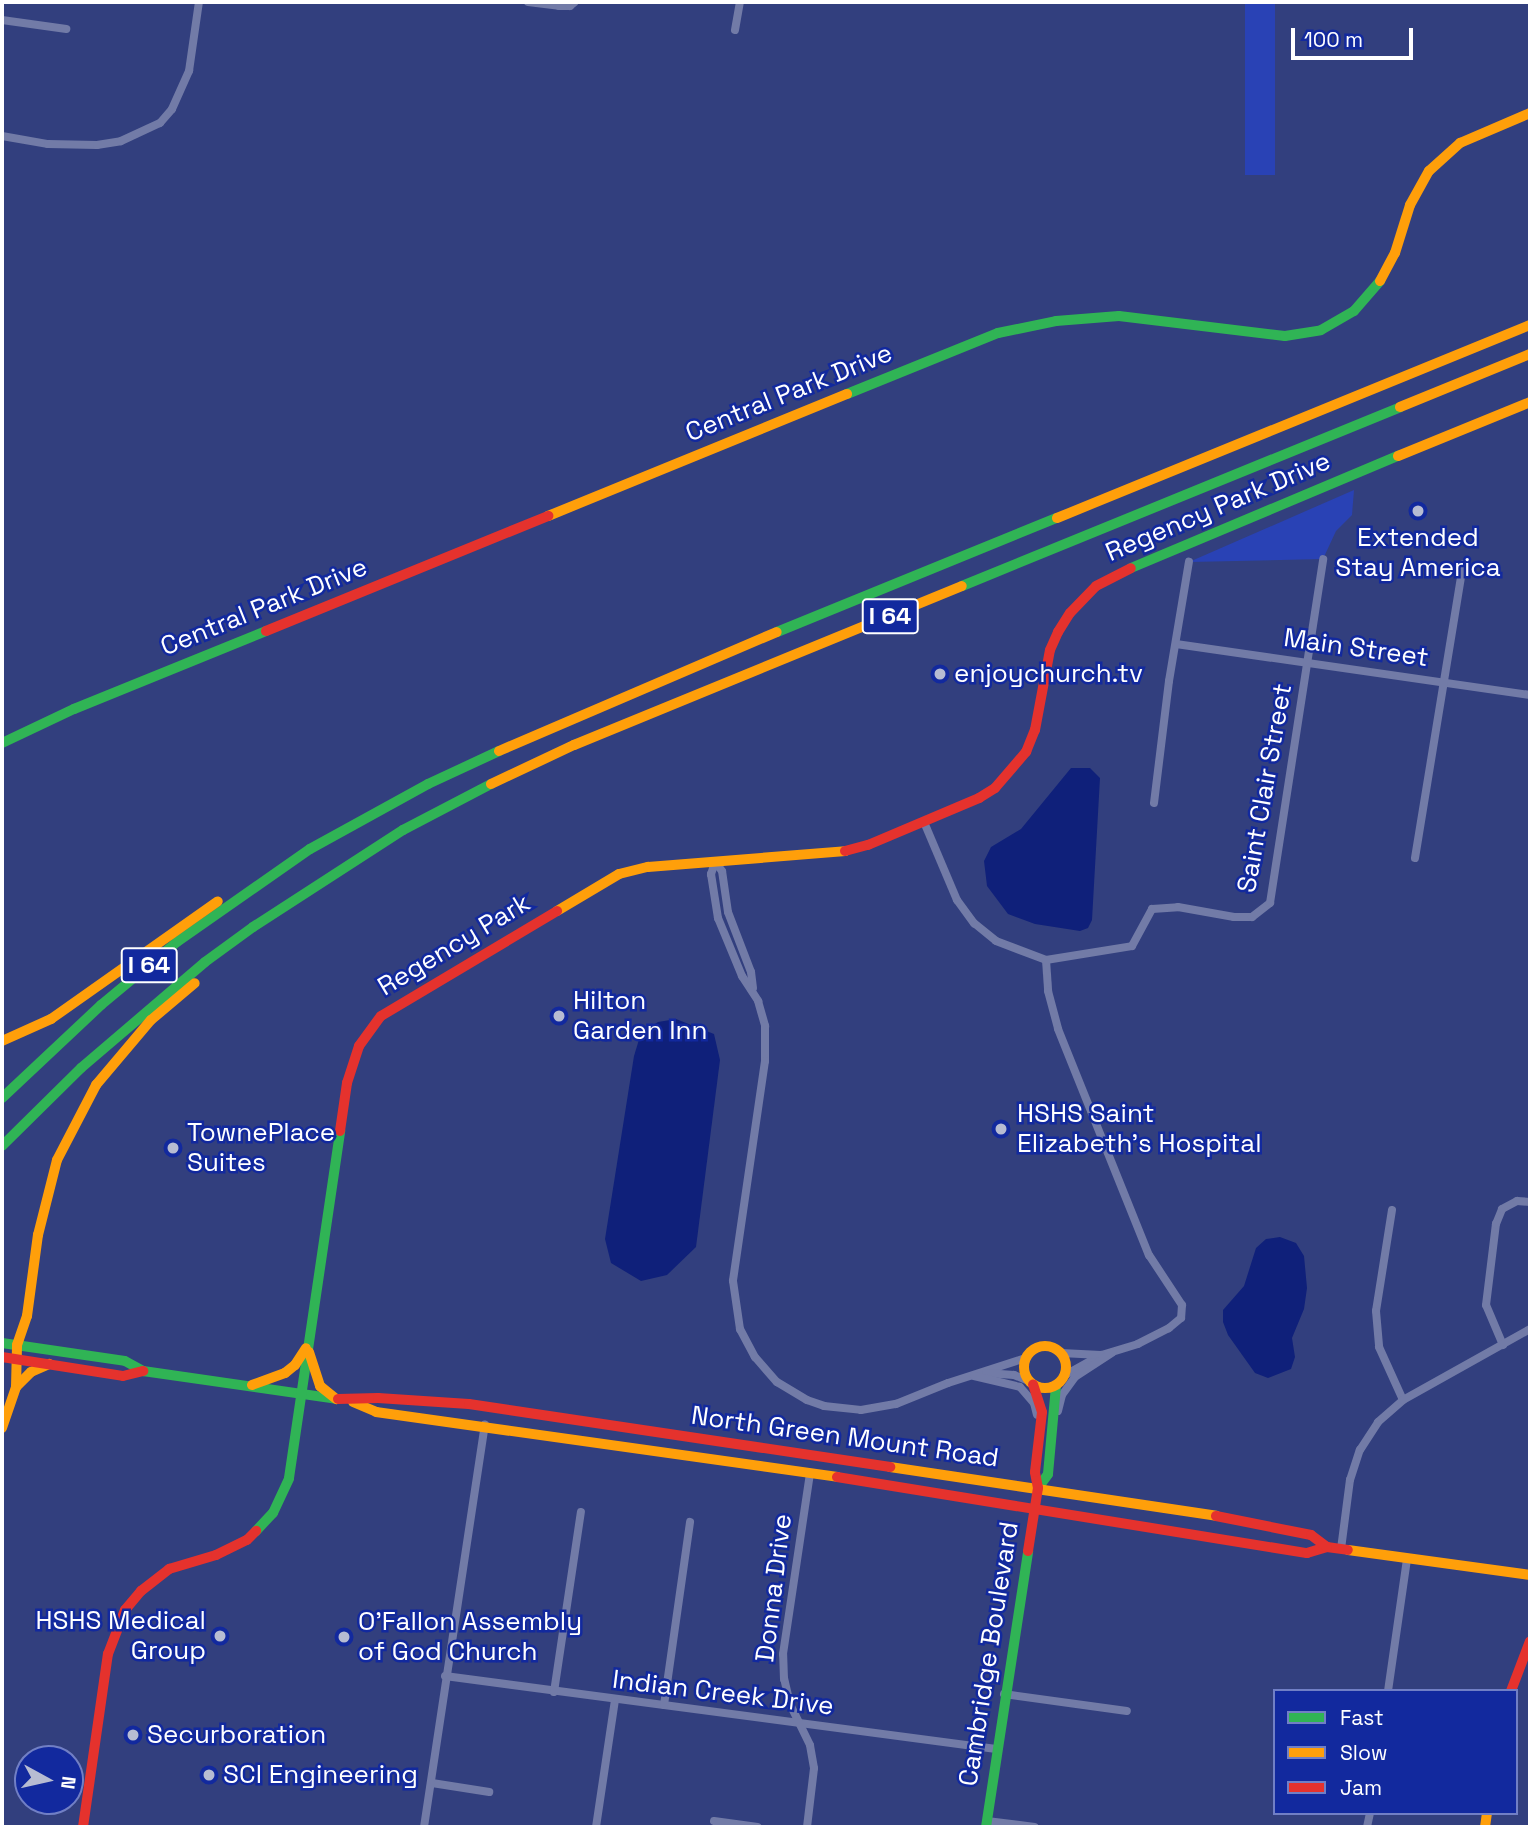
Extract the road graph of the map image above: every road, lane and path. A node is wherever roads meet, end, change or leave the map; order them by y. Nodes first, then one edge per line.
1 (199, 2) edge
2 (528, 2) edge
3 (740, 2) edge
4 (573, 4) edge
5 (2, 20) edge
6 (66, 29) dead end
7 (735, 30) dead end
8 (1530, 113) edge
9 (2, 136) edge
10 (1530, 325) edge
11 (1530, 354) edge
12 (1530, 402) edge
13 (1323, 559) dead end
14 (1189, 562) dead end
15 (1463, 564) dead end
16 (1176, 644) junction
17 (1307, 663) junction
18 (1443, 682) junction
19 (1530, 695) edge
20 (2, 743) edge
21 (1154, 803) dead end
22 (925, 822) junction
23 (310, 849) junction
24 (1415, 858) dead end
25 (715, 862) junction
26 (269, 918) junction
27 (1046, 960) junction
28 (2, 1041) edge
29 (2, 1098) edge
30 (2, 1146) edge
31 (1530, 1202) edge
32 (1392, 1210) dead end
33 (1530, 1329) edge
34 (2, 1343) edge
35 (17, 1345) junction
36 (1503, 1345) junction
37 (308, 1346) junction
38 (1114, 1351) junction
39 (1061, 1353) junction
40 (1101, 1355) junction
41 (2, 1357) edge
42 (1026, 1358) junction
43 (15, 1359) junction
44 (49, 1364) junction
45 (143, 1371) junction
46 (979, 1374) junction
47 (1065, 1375) junction
48 (1031, 1382) junction
49 (1056, 1385) junction
50 (246, 1386) junction
51 (16, 1387) junction
52 (301, 1394) junction
53 (336, 1399) junction
54 (1403, 1400) junction
55 (351, 1401) junction
56 (1054, 1424) junction
57 (485, 1425) junction
58 (1042, 1425) junction
59 (2, 1428) edge
60 (810, 1473) junction
61 (1038, 1488) junction
62 (1035, 1508) junction
63 (581, 1512) dead end
64 (690, 1522) dead end
65 (1327, 1547) junction
66 (1341, 1549) junction
67 (1407, 1559) junction
68 (1530, 1575) edge
69 (1530, 1641) edge
70 (445, 1676) junction
71 (1388, 1689) edge
72 (1512, 1689) edge
73 (554, 1692) junction
74 (1004, 1694) junction
75 (615, 1699) junction
76 (664, 1705) junction
77 (1127, 1711) dead end
78 (800, 1724) junction
79 (996, 1749) junction
80 (432, 1783) junction
81 (489, 1792) dead end
82 (714, 1821) dead end
83 (986, 1824) edge
84 (83, 1827) edge
85 (424, 1827) edge
86 (596, 1827) edge
87 (758, 1827) edge
88 (807, 1827) edge
89 (1035, 1827) edge

1 - 9 street
2 - 4 street
3 - 7 street
5 - 6 street
8 - 20 main road, Central Park Drive
10 - 23 main road, I 64
11 - 26 main road, I 64
12 - 22 main road, Regency Park Drive
13 - 17 street, Saint Clair Street
14 - 16 street
15 - 18 street
16 - 17 street, Main Street
16 - 21 street
17 - 18 street, Main Street
17 - 27 street, Saint Clair Street
18 - 19 street, Main Street
18 - 24 street
22 - 25 main road, Regency Park
22 - 27 street
23 - 28 main road
23 - 29 main road, I 64
25 - 37 main road, Regency Park
25 - 46 street
26 - 30 main road, I 64
26 - 35 main road
27 - 38 street
31 - 36 street
32 - 54 street
33 - 36 street
34 - 35 main road, North Green Mount Road
35 - 43 main road
35 - 45 main road, North Green Mount Road
36 - 54 street
37 - 50 main road
37 - 52 main road, Regency Park
37 - 53 main road
38 - 40 street
38 - 56 street
39 - 40 street
39 - 42 main road
39 - 47 main road
40 - 47 street
41 - 43 main road, North Green Mount Road
42 - 46 street
42 - 48 main road
43 - 44 main road, North Green Mount Road
43 - 51 main road
44 - 45 main road, North Green Mount Road
44 - 51 main road
45 - 50 main road, North Green Mount Road
46 - 48 street
46 - 58 street
47 - 49 main road
48 - 49 main road
48 - 58 main road
49 - 56 main road
50 - 52 main road, North Green Mount Road
51 - 59 main road
52 - 53 main road, North Green Mount Road
52 - 84 main road, Regency Park
53 - 55 main road, North Green Mount Road
54 - 66 street
55 - 57 main road, North Green Mount Road
55 - 61 main road, North Green Mount Road
56 - 61 main road
57 - 60 main road, North Green Mount Road
57 - 70 street
58 - 61 main road
60 - 62 main road, North Green Mount Road
60 - 78 street, Donna Drive
61 - 62 main road, Cambridge Boulevard
61 - 65 main road, North Green Mount Road
62 - 65 main road, North Green Mount Road
62 - 74 main road, Cambridge Boulevard
63 - 73 street
64 - 76 street
65 - 66 main road, North Green Mount Road
66 - 67 main road, North Green Mount Road
67 - 68 main road, North Green Mount Road
67 - 71 street
69 - 72 main road
70 - 73 street, Indian Creek Drive
70 - 80 street
73 - 75 street, Indian Creek Drive
74 - 77 street
74 - 79 main road, Cambridge Boulevard
75 - 76 street, Indian Creek Drive
75 - 86 street
76 - 78 street, Indian Creek Drive
78 - 79 street, Indian Creek Drive
78 - 88 street, Donna Drive
79 - 83 main road, Cambridge Boulevard
80 - 81 street
80 - 85 street
82 - 87 street
83 - 89 street

